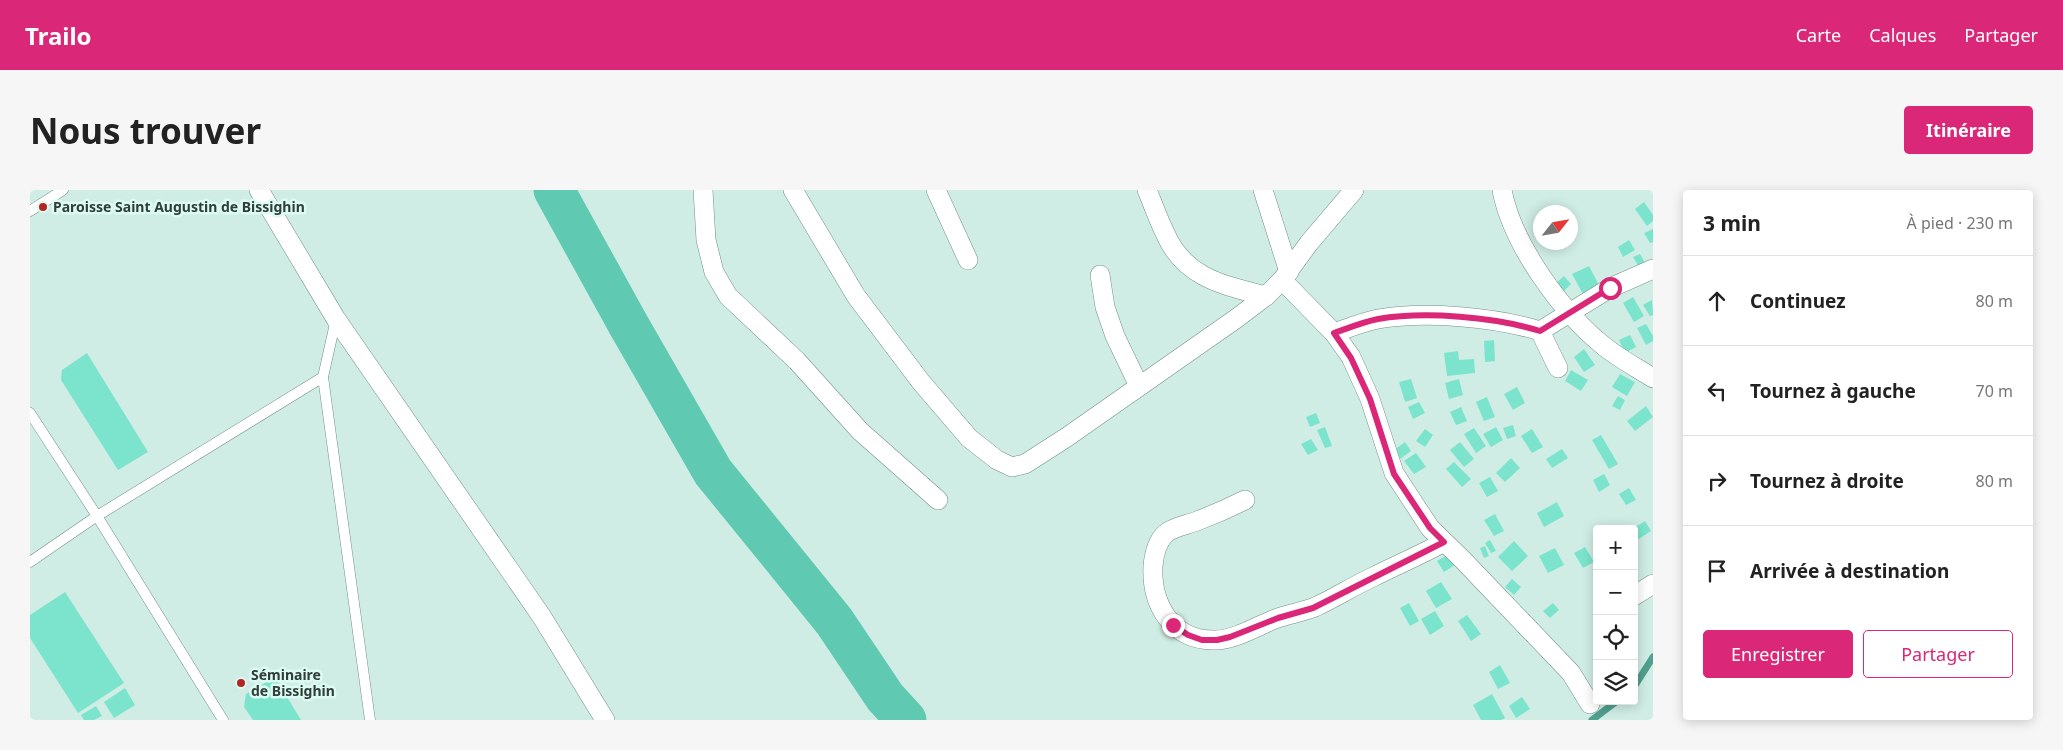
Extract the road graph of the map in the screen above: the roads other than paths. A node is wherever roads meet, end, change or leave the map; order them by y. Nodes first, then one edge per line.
1 (63, 190) edge
2 (259, 190) edge
3 (704, 190) edge
4 (936, 190) edge
5 (1147, 190) edge
6 (1263, 190) edge
7 (1354, 190) edge
8 (1502, 190) edge
9 (795, 191) edge
10 (30, 211) edge
11 (968, 260) dead end
12 (1653, 269) edge
13 (1100, 275) dead end
14 (1286, 276) junction
15 (1266, 296) junction
16 (1571, 313) junction
17 (336, 319) junction
18 (1540, 331) junction
19 (1334, 333) junction
20 (1558, 368) dead end
21 (323, 377) junction
22 (1653, 378) edge
23 (1139, 386) junction
24 (30, 413) edge
25 (938, 500) dead end
26 (1246, 500) dead end
27 (97, 516) junction
28 (1444, 542) junction
29 (30, 562) edge
30 (1653, 584) edge
31 (1638, 593) edge
32 (1590, 704) dead end
33 (222, 720) edge
34 (370, 720) edge
35 (605, 720) edge

1 - 10 lane
2 - 17 street
3 - 25 street
4 - 11 street
5 - 15 street
6 - 14 street
7 - 14 street
8 - 16 street
9 - 23 street
12 - 16 street
13 - 23 street
14 - 15 street
14 - 19 street
15 - 23 street
16 - 18 street
16 - 22 street
17 - 21 lane
17 - 35 street
18 - 19 street
18 - 20 street
19 - 28 street
21 - 27 lane
21 - 34 lane
24 - 27 lane
26 - 28 street
27 - 29 lane
27 - 33 lane
28 - 32 street
30 - 31 street

